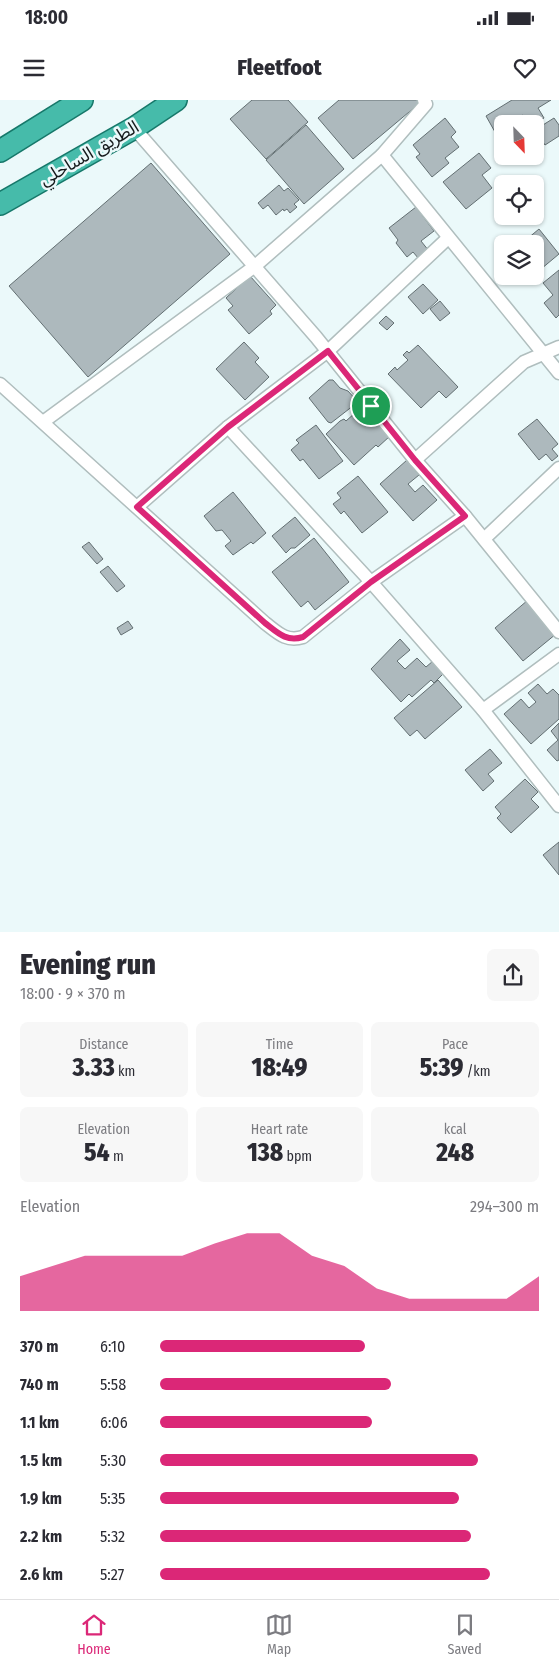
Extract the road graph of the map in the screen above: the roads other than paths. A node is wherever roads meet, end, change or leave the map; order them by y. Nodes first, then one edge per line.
1 (82, 100) edge
2 (176, 100) edge
3 (424, 100) edge
4 (134, 128) junction
5 (0, 151) edge
6 (382, 155) junction
7 (0, 204) edge
8 (448, 238) junction
9 (255, 266) junction
10 (559, 348) edge
11 (328, 351) junction
12 (543, 355) junction
13 (559, 373) edge
14 (0, 384) edge
15 (42, 422) junction
16 (228, 427) junction
17 (415, 460) junction
18 (559, 468) edge
19 (137, 507) junction
20 (465, 516) junction
21 (484, 539) junction
22 (371, 582) junction
23 (558, 629) edge
24 (559, 654) edge
25 (483, 710) junction
26 (559, 806) edge

1 - 5 highway
2 - 4 highway, الطريق الساحلي
3 - 6 street
4 - 7 highway, الطريق الساحلي
4 - 9 street
6 - 8 street
6 - 9 street
8 - 11 street
8 - 12 street
9 - 11 street
9 - 15 street
10 - 12 street
11 - 16 street
11 - 17 street
12 - 13 street
12 - 17 street
14 - 15 street
15 - 19 street
16 - 19 street
16 - 22 street
17 - 20 street
18 - 21 street
19 - 22 street
20 - 21 street
20 - 22 street
21 - 23 street
22 - 25 street
24 - 25 street
25 - 26 street

